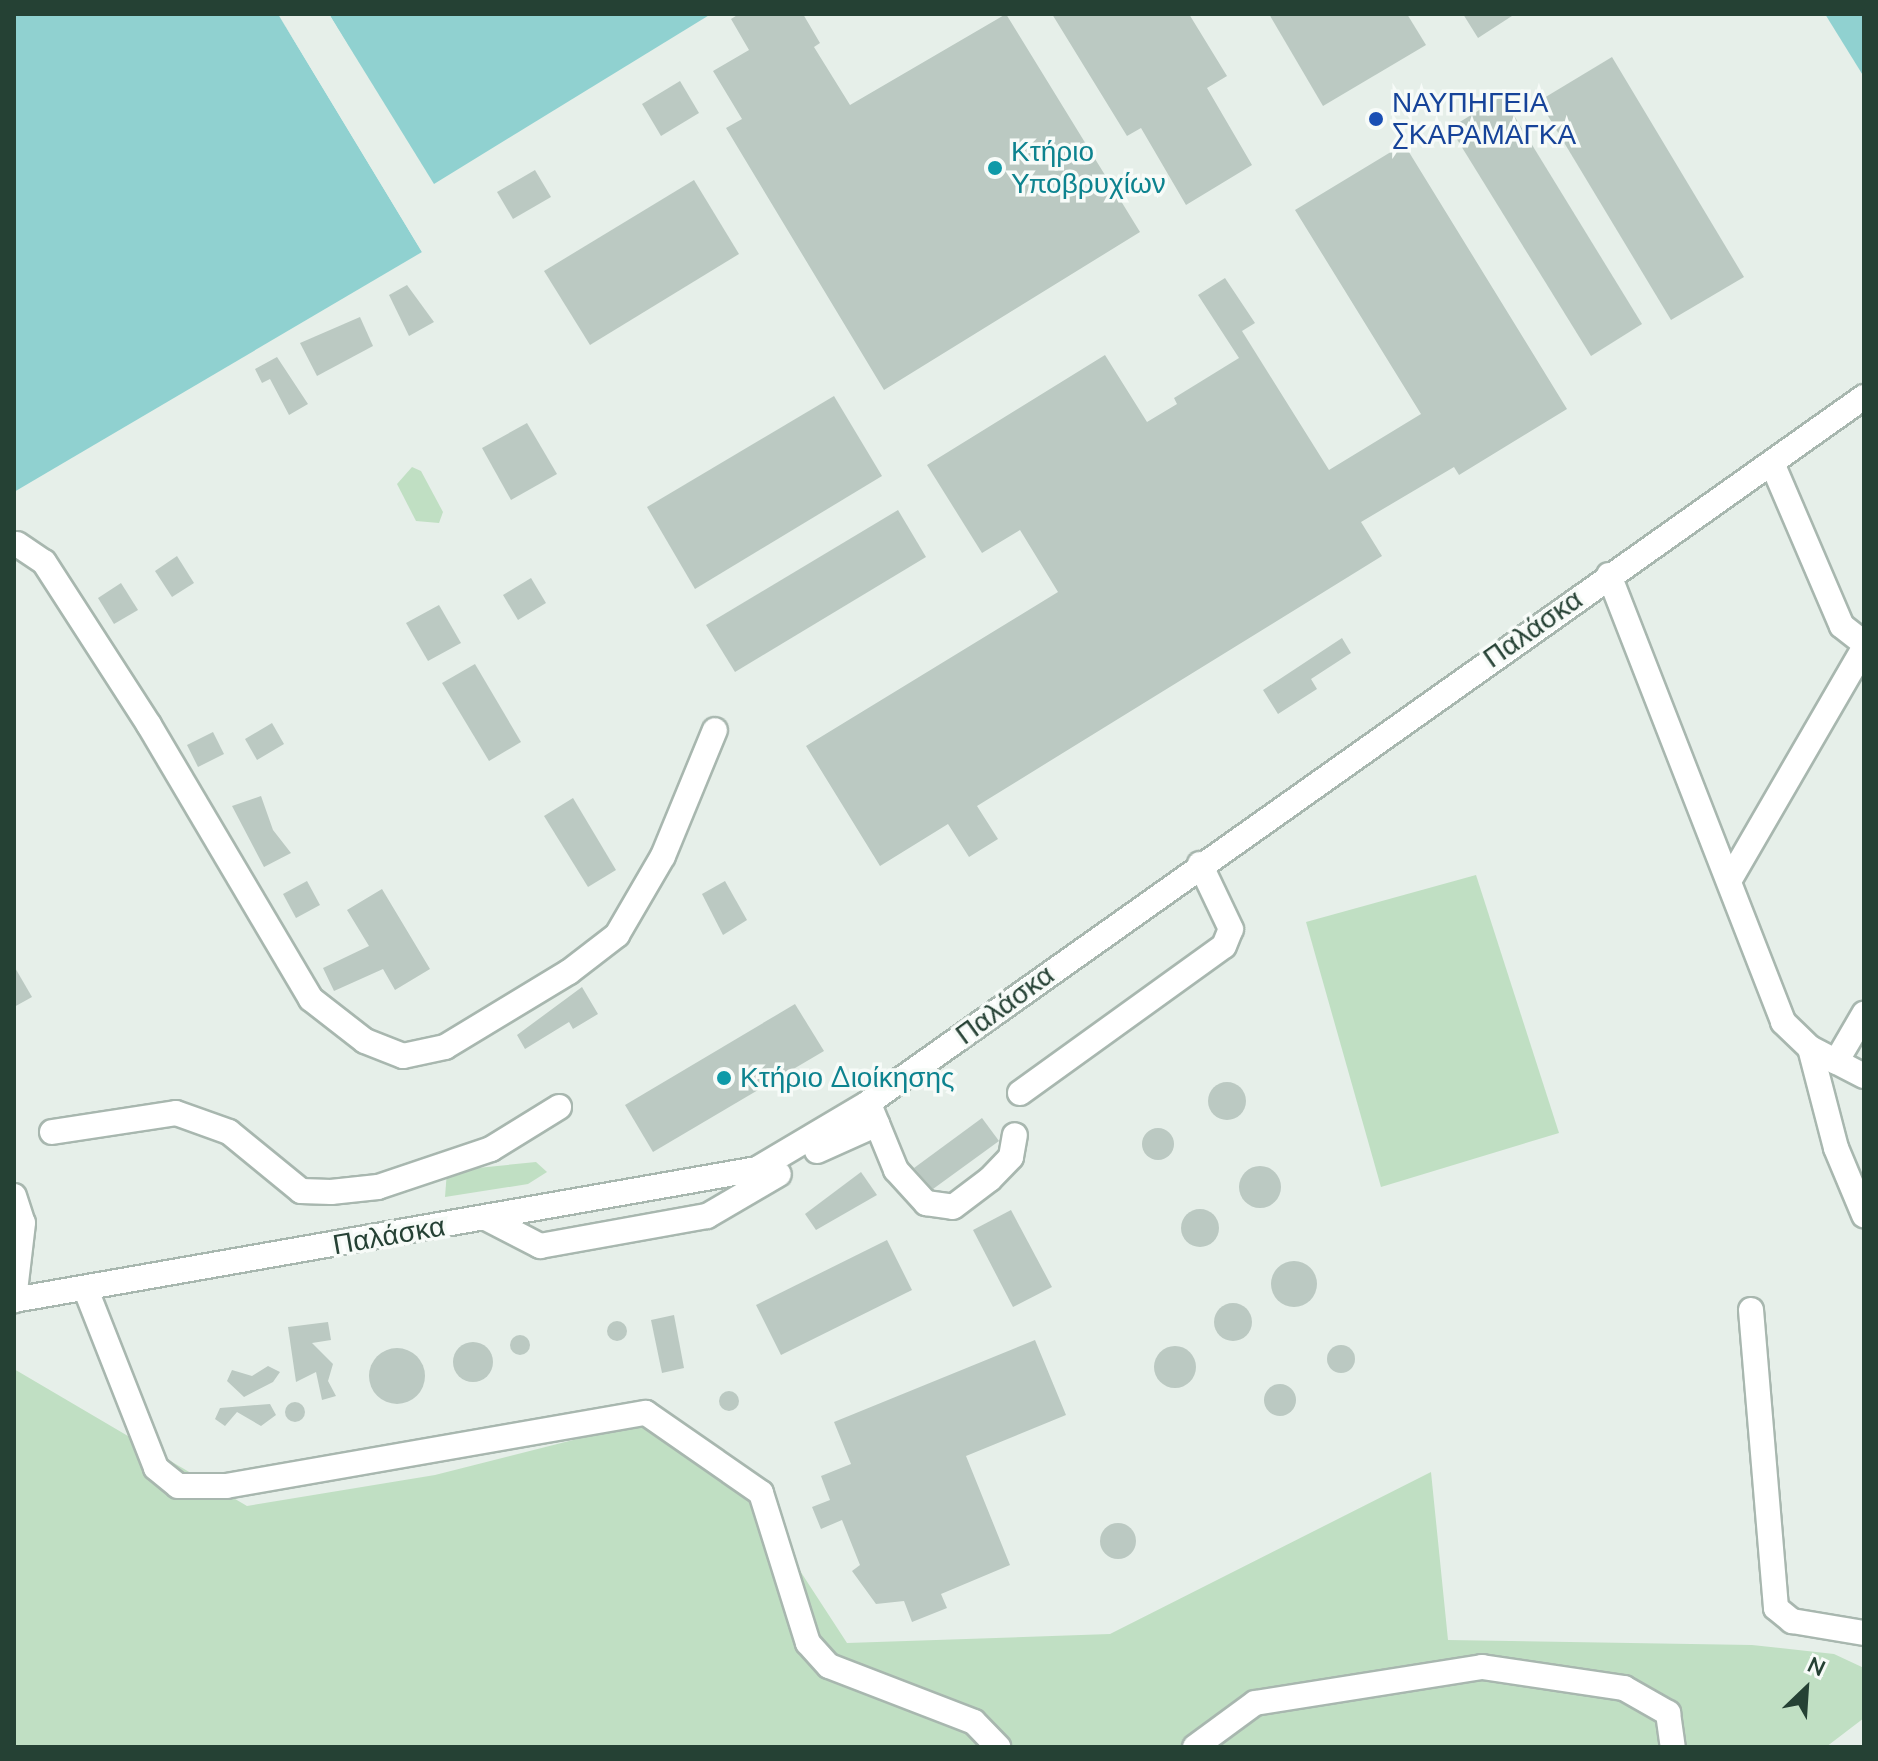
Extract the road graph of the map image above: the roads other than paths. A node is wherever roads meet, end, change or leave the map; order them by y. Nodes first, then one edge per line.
1 (1864, 397) edge
2 (1772, 463) junction
3 (17, 544) dead end
4 (1609, 575) junction
5 (1864, 646) edge
6 (715, 730) dead end
7 (1200, 864) junction
8 (1729, 881) junction
9 (1864, 1014) edge
10 (1810, 1048) junction
11 (1836, 1062) junction
12 (1864, 1076) edge
13 (1020, 1093) dead end
14 (559, 1107) dead end
15 (873, 1113) junction
16 (52, 1132) dead end
17 (1015, 1135) dead end
18 (14, 1196) edge
19 (1864, 1215) edge
20 (488, 1219) junction
21 (86, 1290) junction
22 (14, 1300) edge
23 (1751, 1310) dead end
24 (1864, 1633) edge
25 (998, 1747) edge
26 (1195, 1747) edge
27 (1673, 1747) edge

1 - 2 street, Παλάσκα
2 - 4 street, Παλάσκα
2 - 5 street
3 - 6 street
4 - 7 street, Παλάσκα
4 - 8 street
5 - 8 street
7 - 13 street
7 - 15 street, Παλάσκα
8 - 10 street
9 - 11 street
10 - 11 street
10 - 19 street
11 - 12 street
14 - 16 street
15 - 17 street
15 - 20 street, Παλάσκα
15 - 20 street
18 - 22 street
20 - 21 street, Παλάσκα
21 - 22 street, Παλάσκα
21 - 25 street
23 - 24 street
26 - 27 street

